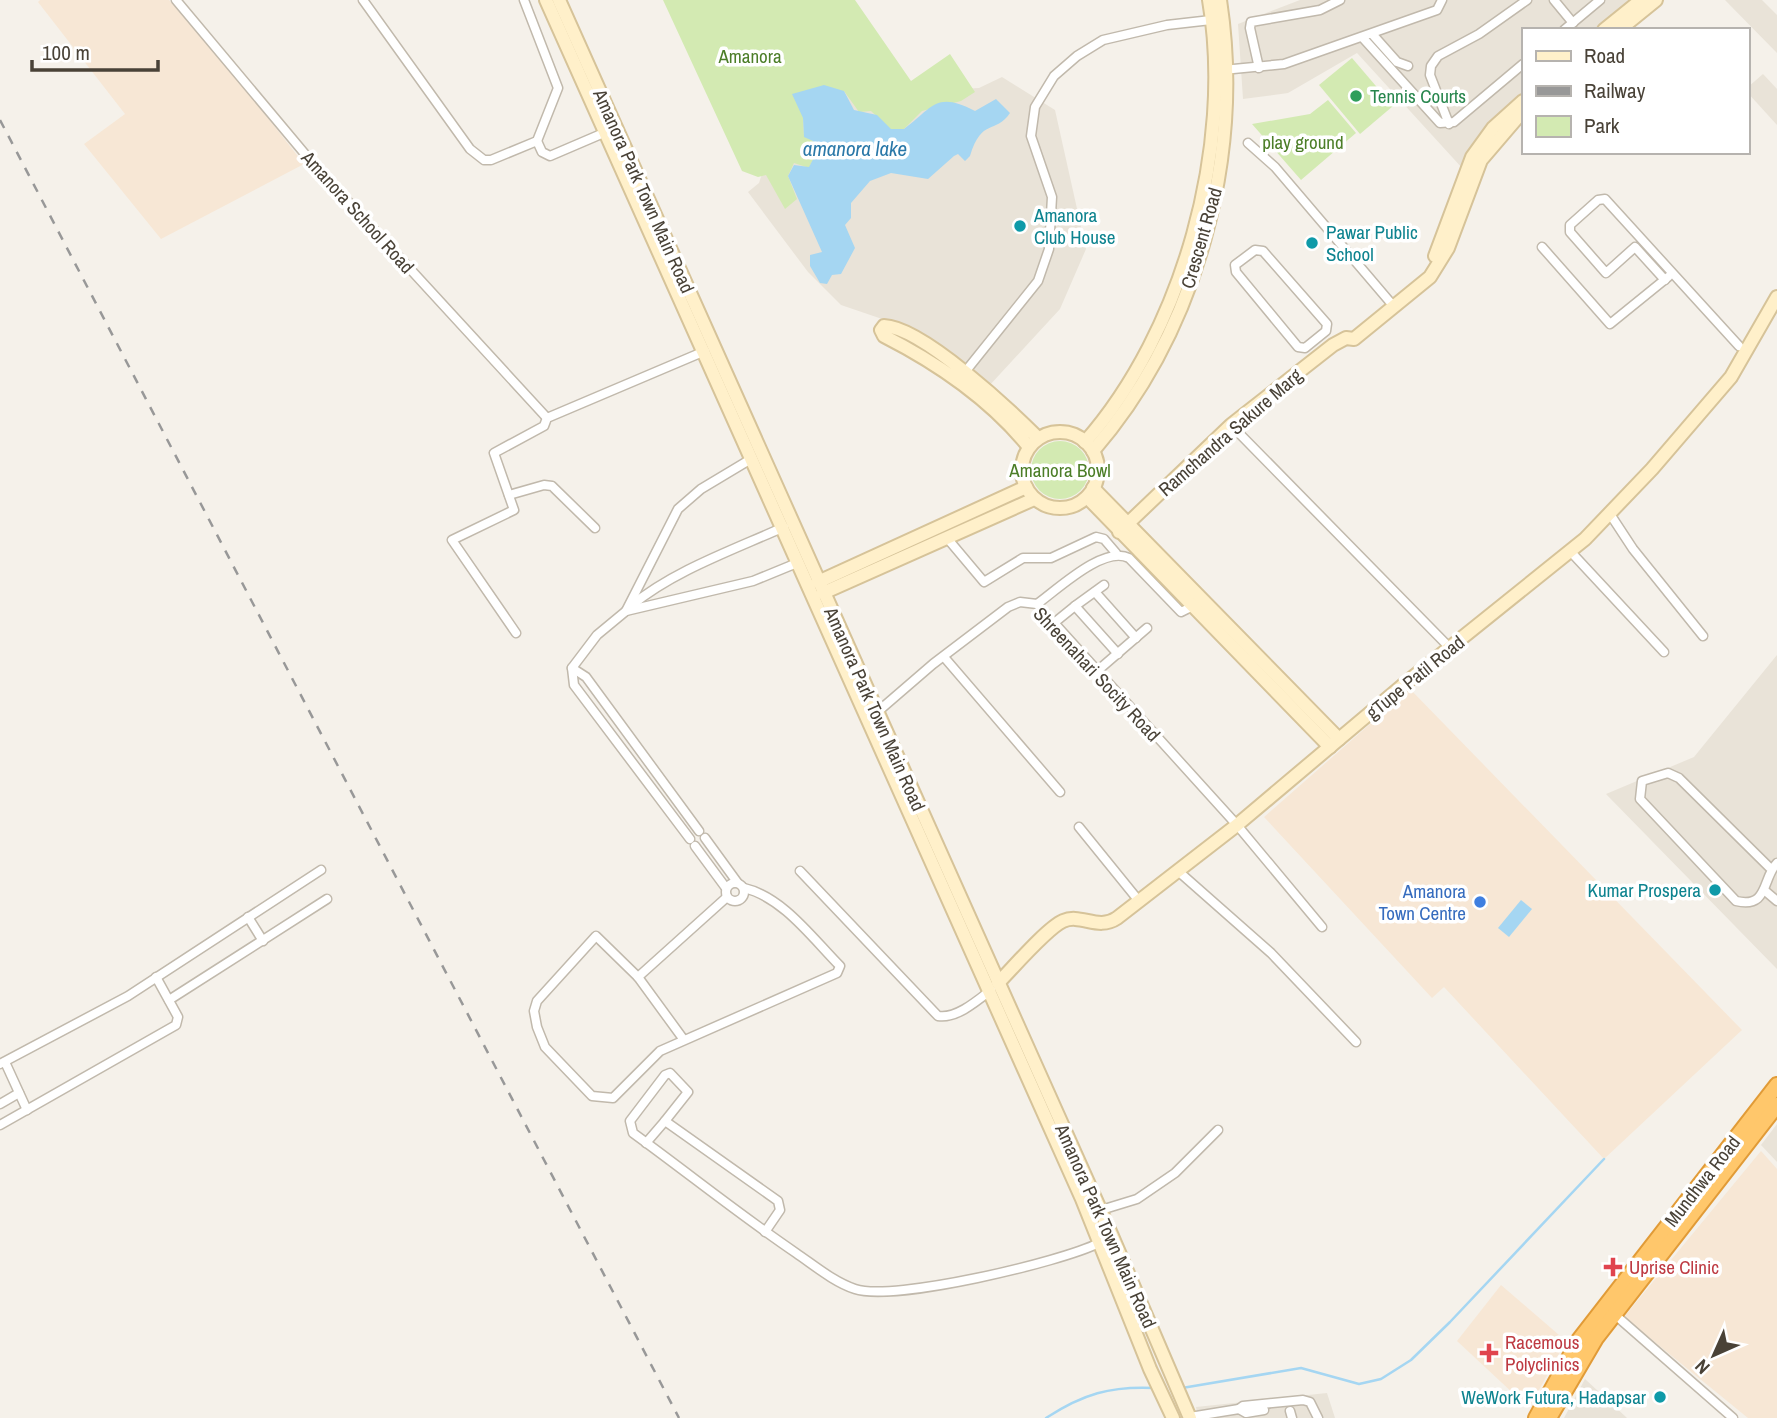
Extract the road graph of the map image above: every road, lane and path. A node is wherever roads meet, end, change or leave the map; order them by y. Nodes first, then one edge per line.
1 (176, 0) edge
2 (363, 0) edge
3 (524, 0) edge
4 (546, 0) edge
5 (559, 0) edge
6 (1209, 0) edge
7 (1220, 0) edge
8 (1340, 0) edge
9 (1442, 0) edge
10 (1527, 0) edge
11 (1554, 0) edge
12 (1601, 0) edge
13 (1641, 0) edge
14 (1656, 0) edge
15 (1211, 20) junction
16 (1573, 23) junction
17 (1567, 28) edge
18 (1606, 28) edge
19 (1621, 28) edge
20 (1373, 35) junction
21 (1363, 38) junction
22 (1522, 65) edge
23 (1408, 66) dead end
24 (1259, 68) junction
25 (1219, 71) junction
26 (1522, 102) edge
27 (1522, 112) edge
28 (1449, 124) junction
29 (606, 132) junction
30 (537, 141) junction
31 (1248, 143) dead end
32 (1461, 199) junction
33 (1542, 247) dead end
34 (1673, 273) junction
35 (1664, 280) junction
36 (1777, 297) edge
37 (1390, 302) junction
38 (1346, 338) junction
39 (1314, 341) junction
40 (1739, 346) dead end
41 (709, 350) junction
42 (1323, 352) junction
43 (965, 372) junction
44 (547, 418) junction
45 (1231, 425) junction
46 (1034, 442) junction
47 (1089, 446) junction
48 (751, 459) junction
49 (1026, 487) junction
50 (1090, 492) junction
51 (509, 495) junction
52 (1034, 499) junction
53 (1610, 514) junction
54 (787, 526) junction
55 (595, 528) dead end
56 (1123, 528) junction
57 (947, 538) junction
58 (1570, 551) junction
59 (1116, 554) junction
60 (797, 563) junction
61 (1156, 569) junction
62 (1104, 585) dead end
63 (821, 588) junction
64 (1095, 592) junction
65 (1037, 604) junction
66 (1075, 606) junction
67 (626, 611) junction
68 (1054, 623) junction
69 (1147, 628) dead end
70 (516, 633) dead end
71 (1703, 636) dead end
72 (1136, 638) junction
73 (1450, 648) junction
74 (1664, 652) dead end
75 (1118, 654) junction
76 (944, 657) junction
77 (572, 668) junction
78 (1096, 672) junction
79 (873, 717) junction
80 (1335, 743) junction
81 (1060, 792) dead end
82 (1237, 825) junction
83 (1079, 827) dead end
84 (703, 836) junction
85 (694, 844) junction
86 (1774, 866) edge
87 (321, 870) dead end
88 (800, 871) dead end
89 (1178, 871) junction
90 (731, 874) junction
91 (741, 886) junction
92 (725, 889) junction
93 (1764, 890) junction
94 (327, 899) dead end
95 (1139, 901) junction
96 (1777, 901) edge
97 (248, 917) junction
98 (1322, 927) dead end
99 (263, 941) junction
100 (156, 977) junction
101 (638, 977) junction
102 (993, 988) junction
103 (169, 1000) junction
104 (684, 1040) junction
105 (1356, 1042) dead end
106 (2, 1063) edge
107 (1777, 1085) edge
108 (19, 1093) junction
109 (0, 1104) edge
110 (1777, 1105) edge
111 (27, 1110) junction
112 (665, 1121) junction
113 (0, 1125) edge
114 (1218, 1130) dead end
115 (646, 1143) junction
116 (1094, 1212) junction
117 (765, 1232) junction
118 (1100, 1246) junction
119 (1610, 1310) junction
120 (1238, 1412) edge
121 (1260, 1413) edge
122 (1174, 1418) edge
123 (1190, 1418) edge
124 (1318, 1418) edge
125 (1536, 1418) edge
126 (1549, 1418) edge
127 (1733, 1418) edge

1 - 44 street, Amanora School Road
2 - 30 street
3 - 30 street
4 - 29 main road, Amanora Park Town Main Road
5 - 41 main road, Amanora Park Town Main Road
6 - 15 main road, Crescent Road
7 - 25 main road, Crescent Road
8 - 24 street
9 - 20 street
10 - 28 street
11 - 16 street
12 - 16 street
13 - 18 main road
14 - 19 main road
15 - 25 main road, Crescent Road
15 - 43 street
16 - 17 street
20 - 21 street
20 - 23 street
21 - 24 street
21 - 28 street
22 - 28 street
24 - 25 street
25 - 47 main road, Crescent Road
26 - 32 main road, Ramchandra Sakure Marg
27 - 32 main road, Ramchandra Sakure Marg
29 - 30 street
29 - 41 main road, Amanora Park Town Main Road
31 - 37 street
32 - 37 main road, Ramchandra Sakure Marg
32 - 38 main road, Ramchandra Sakure Marg
33 - 35 street
34 - 35 street
34 - 35 street
34 - 40 street
36 - 53 main road, gTupe Patil Road
37 - 38 main road, Ramchandra Sakure Marg
38 - 42 main road, Ramchandra Sakure Marg
39 - 39 street
39 - 42 street
41 - 44 street
41 - 48 main road, Amanora Park Town Main Road
41 - 54 main road, Amanora Park Town Main Road
42 - 45 main road, Ramchandra Sakure Marg
43 - 46 main road
43 - 46 main road
44 - 51 street
45 - 56 main road, Ramchandra Sakure Marg
45 - 73 street
46 - 47 main road
46 - 49 main road
47 - 50 main road
48 - 54 main road, Amanora Park Town Main Road
48 - 67 street
49 - 52 main road
49 - 63 main road
50 - 52 main road
50 - 56 main road
51 - 55 street
51 - 70 street
52 - 57 main road
53 - 58 main road, gTupe Patil Road
53 - 71 street
54 - 60 main road, Amanora Park Town Main Road
54 - 63 main road, Amanora Park Town Main Road
54 - 67 street
56 - 61 main road
57 - 59 street
57 - 63 main road
58 - 73 main road, gTupe Patil Road
58 - 74 street
59 - 61 street
59 - 65 street
60 - 67 street
60 - 79 main road, Amanora Park Town Main Road
61 - 80 main road
62 - 64 street
63 - 79 main road, Amanora Park Town Main Road
64 - 66 street
64 - 72 street
65 - 68 street, Shreenahari Socity Road
65 - 76 street, Shreenahari Socity Road
66 - 68 street
66 - 75 street
67 - 77 street
68 - 78 street, Shreenahari Socity Road
69 - 72 street
72 - 75 street
73 - 80 main road, gTupe Patil Road
75 - 78 street
76 - 79 street, Shreenahari Socity Road
76 - 81 street
77 - 84 street
77 - 85 street
78 - 82 street, Shreenahari Socity Road
79 - 102 main road, Amanora Park Town Main Road
80 - 82 main road, gTupe Patil Road
82 - 89 main road, gTupe Patil Road
82 - 98 street, Shreenahari Socity Road
83 - 95 street
84 - 85 street
84 - 90 street
85 - 92 street
86 - 93 street
86 - 93 street
87 - 97 street
88 - 102 street
89 - 95 main road, gTupe Patil Road
89 - 105 street
90 - 91 street
90 - 92 street
91 - 92 street
91 - 92 street
91 - 104 street
92 - 101 street
93 - 96 street
94 - 99 street
95 - 102 main road, gTupe Patil Road
97 - 99 street
97 - 100 street
99 - 103 street
100 - 103 street
100 - 106 street
101 - 104 street
101 - 104 street
102 - 116 main road, Amanora Park Town Main Road
103 - 111 street
106 - 108 street
107 - 119 highway, Mundhwa Road
108 - 109 street
108 - 111 street
110 - 119 highway, Mundhwa Road
111 - 113 street
112 - 115 street
112 - 115 street
112 - 117 street
114 - 116 street
115 - 117 street
116 - 118 main road, Amanora Park Town Main Road
116 - 123 main road, Amanora Park Town Main Road
117 - 118 street
118 - 122 main road, Amanora Park Town Main Road
119 - 125 highway, Mundhwa Road
119 - 126 highway, Mundhwa Road
119 - 127 street
120 - 121 street
120 - 123 street
120 - 124 street

